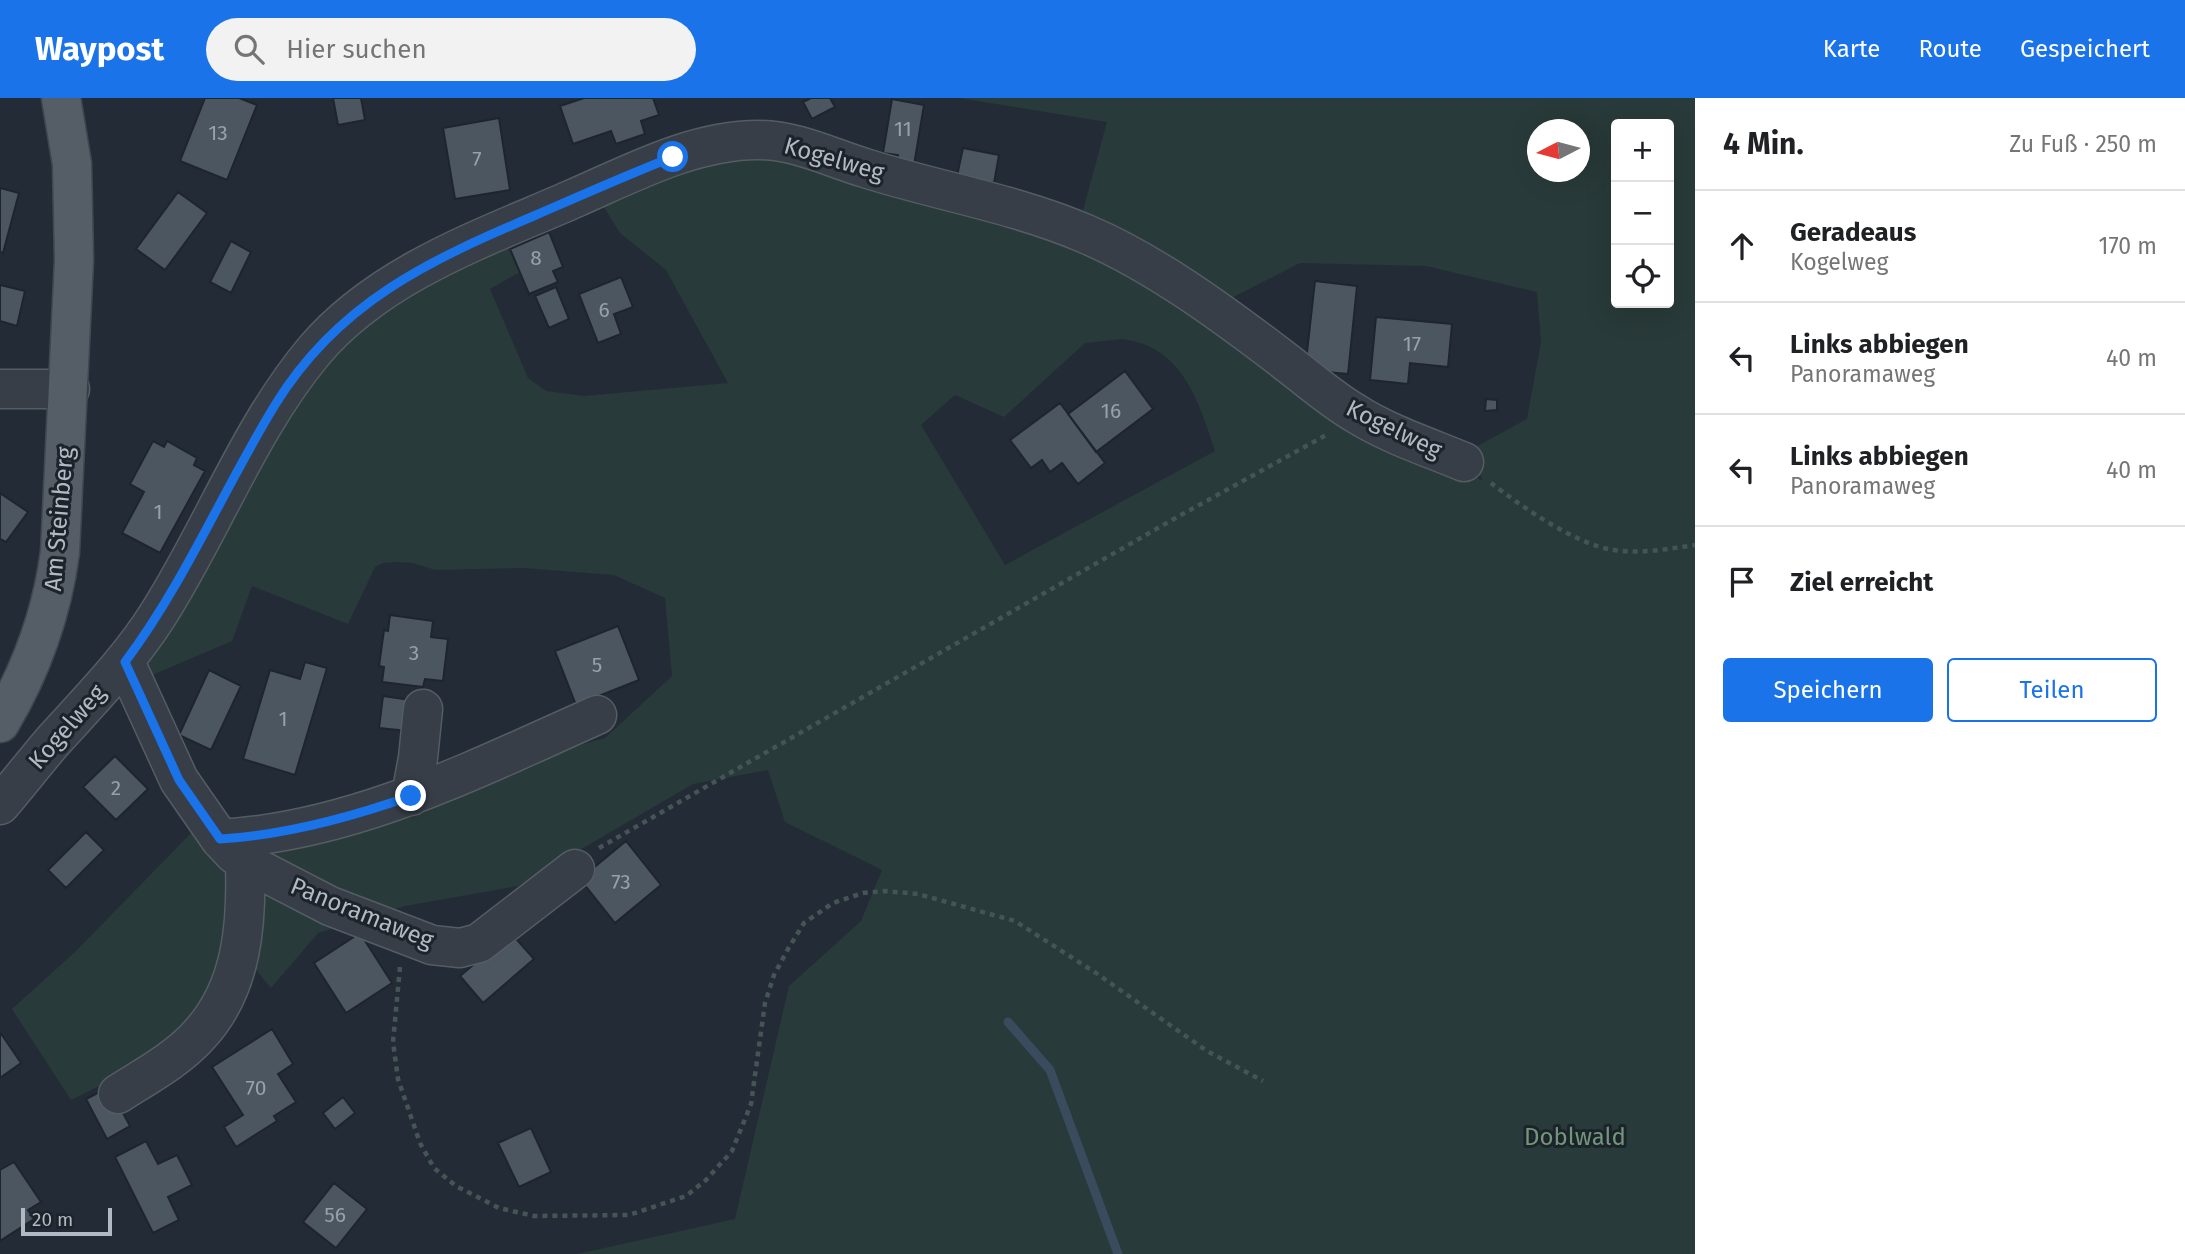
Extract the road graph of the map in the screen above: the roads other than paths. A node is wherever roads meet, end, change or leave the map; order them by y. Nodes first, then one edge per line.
1 (61, 98) edge
2 (0, 389) edge
3 (69, 389) junction
4 (1464, 462) road end
5 (125, 662) junction
6 (423, 709) dead end
7 (597, 715) dead end
8 (0, 723) edge
9 (411, 796) junction
10 (0, 805) edge
11 (232, 851) junction
12 (575, 869) road end
13 (118, 1094) dead end

1 - 3 main road, Am Steinberg
2 - 3 street
3 - 8 main road, Am Steinberg
4 - 5 street, Kogelweg
5 - 10 street, Kogelweg
5 - 11 street, Panoramaweg
6 - 9 street
7 - 9 street
9 - 11 street
11 - 12 street, Panoramaweg
11 - 13 street

